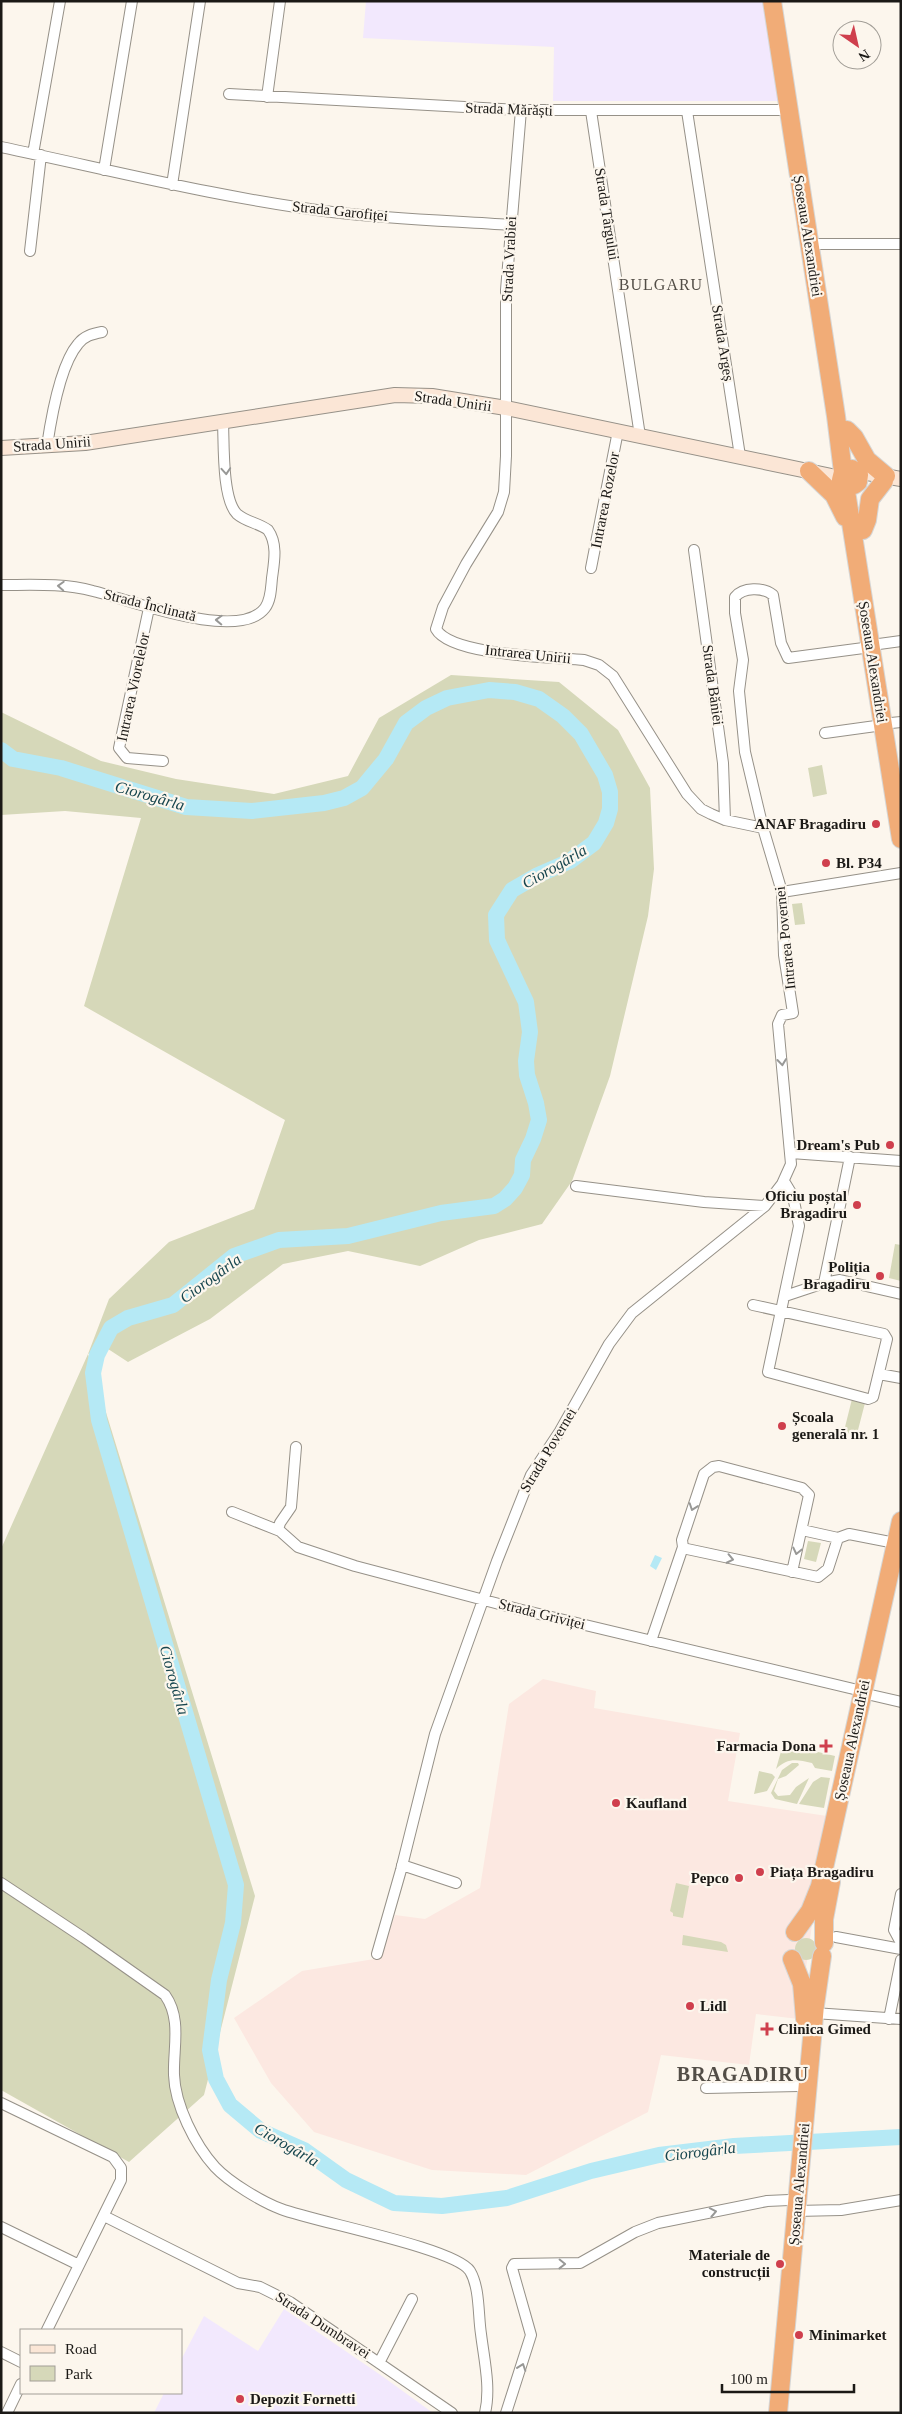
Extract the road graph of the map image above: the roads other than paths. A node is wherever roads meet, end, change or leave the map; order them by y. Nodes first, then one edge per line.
1 (60, 1) edge
2 (132, 1) edge
3 (200, 1) edge
4 (280, 1) edge
5 (772, 1) edge
6 (782, 1) edge
7 (229, 94) dead end
8 (267, 97) junction
9 (521, 110) junction
10 (789, 110) junction
11 (591, 111) junction
12 (687, 111) junction
13 (1, 147) edge
14 (37, 154) junction
15 (104, 170) junction
16 (172, 185) junction
17 (510, 225) junction
18 (818, 244) junction
19 (901, 244) edge
20 (30, 251) dead end
21 (102, 332) dead end
22 (506, 408) junction
23 (223, 422) junction
24 (847, 430) junction
25 (618, 432) junction
26 (640, 436) junction
27 (47, 446) junction
28 (1, 448) edge
29 (740, 456) junction
30 (809, 471) junction
31 (850, 477) junction
32 (893, 479) edge
33 (858, 536) junction
34 (694, 550) dead end
35 (591, 568) dead end
36 (1, 585) edge
37 (149, 608) junction
38 (901, 641) edge
39 (875, 646) junction
40 (892, 724) edge
41 (825, 734) dead end
42 (163, 761) dead end
43 (901, 784) edge
44 (725, 820) junction
45 (763, 828) junction
46 (901, 839) edge
47 (901, 873) edge
48 (782, 892) junction
49 (791, 1150) junction
50 (850, 1157) junction
51 (901, 1161) edge
52 (791, 1164) joint
53 (784, 1181) junction
54 (576, 1186) dead end
55 (765, 1206) junction
56 (824, 1283) junction
57 (901, 1294) edge
58 (785, 1296) junction
59 (752, 1305) dead end
60 (782, 1311) junction
61 (879, 1374) junction
62 (901, 1378) edge
63 (296, 1447) dead end
64 (232, 1512) dead end
65 (901, 1521) edge
66 (278, 1530) junction
67 (802, 1530) junction
68 (838, 1538) junction
69 (895, 1543) junction
70 (683, 1546) junction
71 (901, 1561) edge
72 (792, 1572) junction
73 (483, 1600) junction
74 (650, 1640) junction
75 (867, 1693) junction
76 (901, 1702) edge
77 (402, 1865) junction
78 (1, 1883) edge
79 (456, 1883) dead end
80 (901, 1894) edge
81 (794, 1932) junction
82 (899, 1939) edge
83 (827, 1945) junction
84 (901, 1949) edge
85 (377, 1954) dead end
86 (792, 1959) junction
87 (901, 1960) edge
88 (814, 2013) junction
89 (889, 2018) junction
90 (901, 2019) edge
91 (799, 2086) junction
92 (706, 2088) dead end
93 (1, 2102) edge
94 (802, 2108) junction
95 (793, 2196) junction
96 (901, 2200) edge
97 (104, 2216) junction
98 (1, 2227) edge
99 (79, 2265) junction
100 (412, 2299) dead end
101 (47, 2329) edge
102 (1, 2352) edge
103 (20, 2362) edge
104 (379, 2362) junction
105 (20, 2386) edge
106 (7, 2413) edge
107 (452, 2413) edge
108 (485, 2413) edge
109 (506, 2413) edge
110 (770, 2413) edge
111 (778, 2413) edge

1 - 14 street
2 - 15 street
3 - 16 street
4 - 8 street
5 - 10 highway, Șoseaua Alexandriei
6 - 18 highway, Șoseaua Alexandriei
7 - 8 street, Strada Mărăști
8 - 9 street, Strada Mărăști
9 - 11 street, Strada Mărăști
9 - 17 street, Strada Vrabiei
10 - 12 street, Strada Mărăști
10 - 31 highway, Șoseaua Alexandriei
11 - 12 street, Strada Mărăști
11 - 26 street, Strada Târgului
12 - 29 street, Strada Argeș
13 - 14 street, Strada Garofiței
14 - 15 street, Strada Garofiței
14 - 20 street
15 - 16 street, Strada Garofiței
16 - 17 street, Strada Garofiței
17 - 22 street, Strada Vrabiei
18 - 19 street
18 - 24 highway, Șoseaua Alexandriei
21 - 27 street
22 - 23 main road, Strada Unirii
22 - 25 main road, Strada Unirii
22 - 44 street, Intrarea Unirii
23 - 27 main road, Strada Unirii
23 -> 37 street, Strada Înclinată
24 - 31 highway, Șoseaua Alexandriei
24 - 32 highway
25 - 26 main road, Strada Unirii
25 - 35 street, Intrarea Rozelor
26 - 29 main road, Strada Unirii
27 - 28 main road, Strada Unirii
29 - 30 main road, Strada Unirii
30 - 31 main road, Strada Unirii
30 - 33 highway
31 - 32 main road, Strada Unirii
31 - 33 highway, Șoseaua Alexandriei
32 - 33 highway
33 - 39 highway, Șoseaua Alexandriei
34 - 44 street, Strada Băniei
37 -> 36 street, Strada Înclinată
37 - 42 street, Intrarea Viorelelor
38 - 39 street
39 - 40 highway, Șoseaua Alexandriei
39 - 45 street, Intrarea Povernei
40 - 41 street
40 - 43 highway, Șoseaua Alexandriei
40 - 46 highway, Șoseaua Alexandriei
44 - 45 street
45 - 48 street, Intrarea Povernei
47 - 48 street
48 -> 49 street, Intrarea Povernei
49 - 50 street
49 - 52 street, Intrarea Povernei
50 - 51 street
50 - 56 street
52 - 53 street, Strada Povernei
53 - 55 street, Strada Povernei
53 - 58 street
54 - 55 street
55 - 73 street, Strada Povernei
56 - 57 street
56 - 58 street
58 - 60 street
59 - 60 street
60 - 61 street
60 - 61 street
61 - 62 street
63 - 66 street
64 - 66 street, Strada Griviței
65 - 69 highway, Șoseaua Alexandriei
66 - 73 street, Strada Griviței
67 - 68 street
67 -> 70 street
67 -> 72 street
68 - 69 street
68 - 72 street
69 - 75 highway, Șoseaua Alexandriei
70 -> 72 street
70 - 74 street
71 - 75 highway, Șoseaua Alexandriei
73 - 74 street, Strada Griviței
73 - 77 street, Strada Povernei
74 - 75 street, Strada Griviței
75 - 76 street, Strada Griviței
75 - 81 highway, Șoseaua Alexandriei
75 - 83 highway, Șoseaua Alexandriei
77 - 79 street
77 - 85 street, Strada Povernei
78 - 108 street
80 - 82 street
81 - 83 highway
81 - 86 highway, Șoseaua Alexandriei
83 - 84 street
83 - 86 highway
83 - 88 highway, Șoseaua Alexandriei
86 - 91 highway, Șoseaua Alexandriei
87 - 89 street
88 - 89 street
88 - 94 highway, Șoseaua Alexandriei
89 - 90 street
91 - 92 street
91 - 94 highway, Șoseaua Alexandriei
93 - 97 street
94 - 95 highway, Șoseaua Alexandriei
95 - 96 street
109 -> 95 street
95 - 110 highway, Șoseaua Alexandriei
95 - 111 highway, Șoseaua Alexandriei
97 - 99 street
97 - 104 street, Strada Dumbravei
98 - 99 street
99 - 101 street
100 - 104 street
102 - 103 street
104 - 107 street, Strada Dumbravei
105 - 106 street

